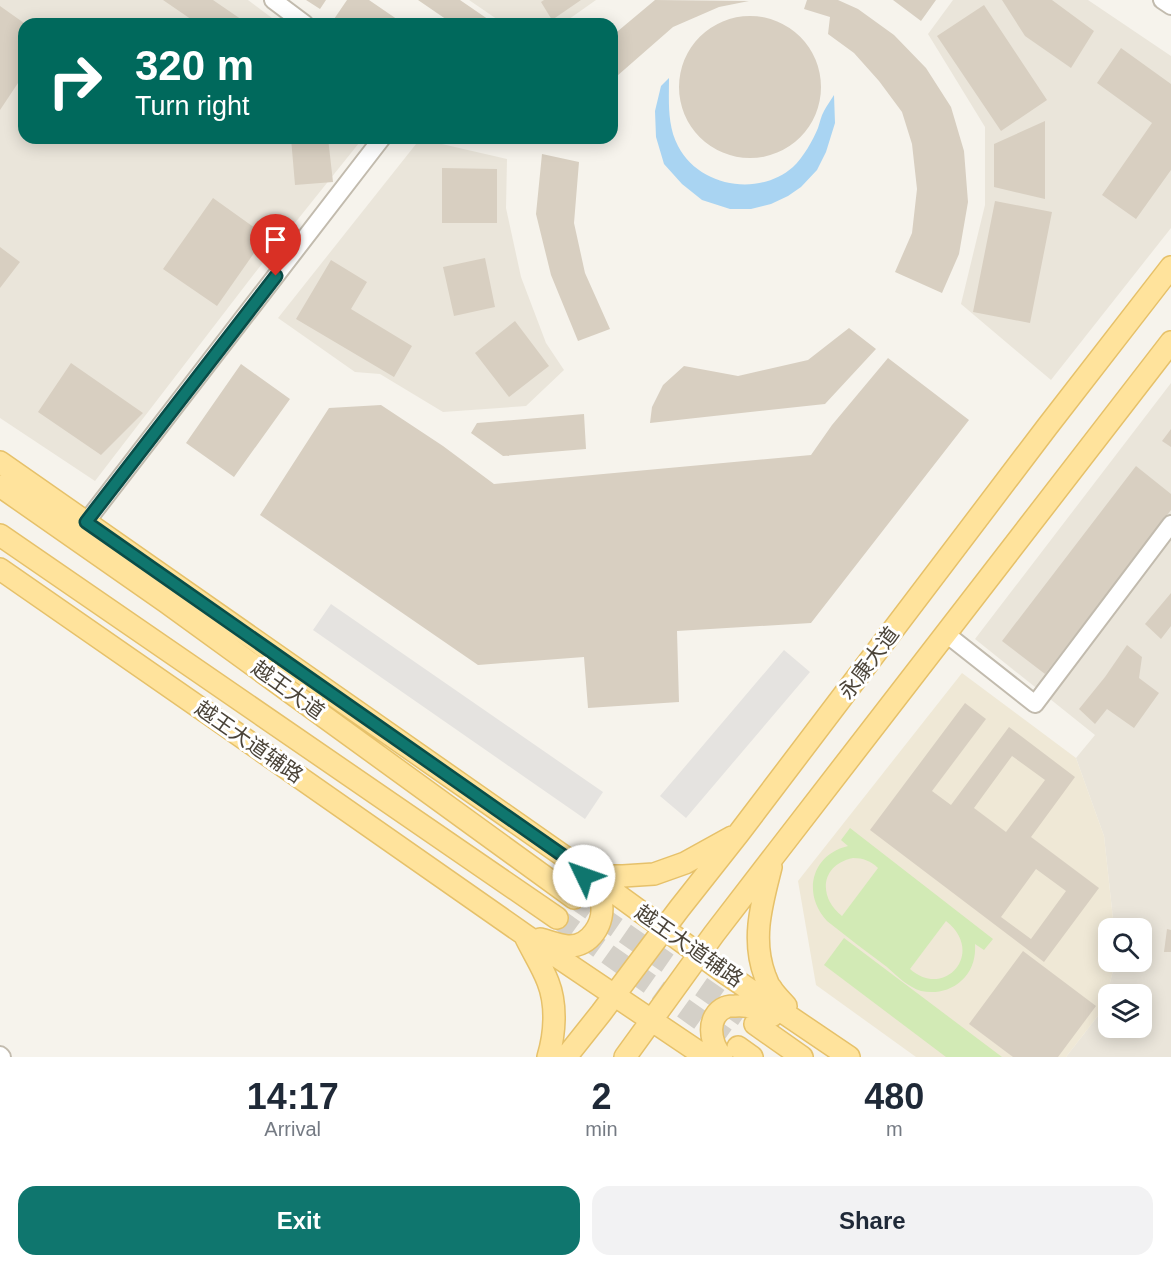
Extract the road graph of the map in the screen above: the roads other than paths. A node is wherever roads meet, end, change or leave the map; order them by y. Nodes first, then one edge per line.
1 (273, 0) edge
2 (1162, 0) edge
3 (1171, 6) edge
4 (297, 18) edge
5 (377, 144) edge
6 (1171, 267) edge
7 (1171, 342) edge
8 (0, 462) edge
9 (0, 486) edge
10 (86, 522) junction
11 (1171, 524) edge
12 (0, 535) edge
13 (0, 569) edge
14 (182, 614) junction
15 (945, 633) junction
16 (256, 641) junction
17 (161, 646) junction
18 (216, 719) junction
19 (739, 833) junction
20 (774, 856) junction
21 (575, 864) junction
22 (574, 898) tunnel mouth
23 (557, 918) tunnel mouth
24 (664, 928) junction
25 (525, 935) junction
26 (700, 955) junction
27 (615, 995) junction
28 (652, 1020) junction
29 (755, 1024) tunnel mouth
30 (806, 1029) junction
31 (737, 1054) edge
32 (548, 1057) edge
33 (566, 1057) edge
34 (626, 1057) edge
35 (706, 1057) edge
36 (802, 1057) edge
37 (849, 1057) edge

1 - 4 street
2 - 3 street
5 - 10 street
6 - 19 main road, 永康大道
7 - 15 main road, 永康大道
8 - 10 main road, 越王大道辅路
9 - 14 main road, 越王大道
10 - 16 main road, 越王大道辅路
11 - 15 street
12 - 17 main road, 越王大道
13 - 18 main road, 越王大道辅路
14 - 16 main road
14 - 22 main road, 越王大道
15 - 20 main road, 永康大道
16 - 21 main road, 越王大道辅路
17 - 18 main road
17 - 23 main road, 越王大道
18 - 25 main road, 越王大道辅路
19 - 21 main road
19 - 24 main road, 永康大道
20 - 26 main road, 永康大道
20 - 30 main road
21 - 24 main road, 越王大道辅路
21 - 25 main road
24 - 26 main road, 越王大道辅路
24 - 27 main road, 永康大道
25 - 27 main road, 越王大道辅路
25 - 32 main road
26 - 28 main road, 永康大道
26 - 30 main road, 越王大道辅路
27 - 28 main road, 越王大道辅路
27 - 33 main road, 永康大道
28 - 34 main road, 永康大道
28 - 35 main road, 越王大道辅路
29 - 36 main road
30 - 31 main road
30 - 37 main road, 越王大道辅路

